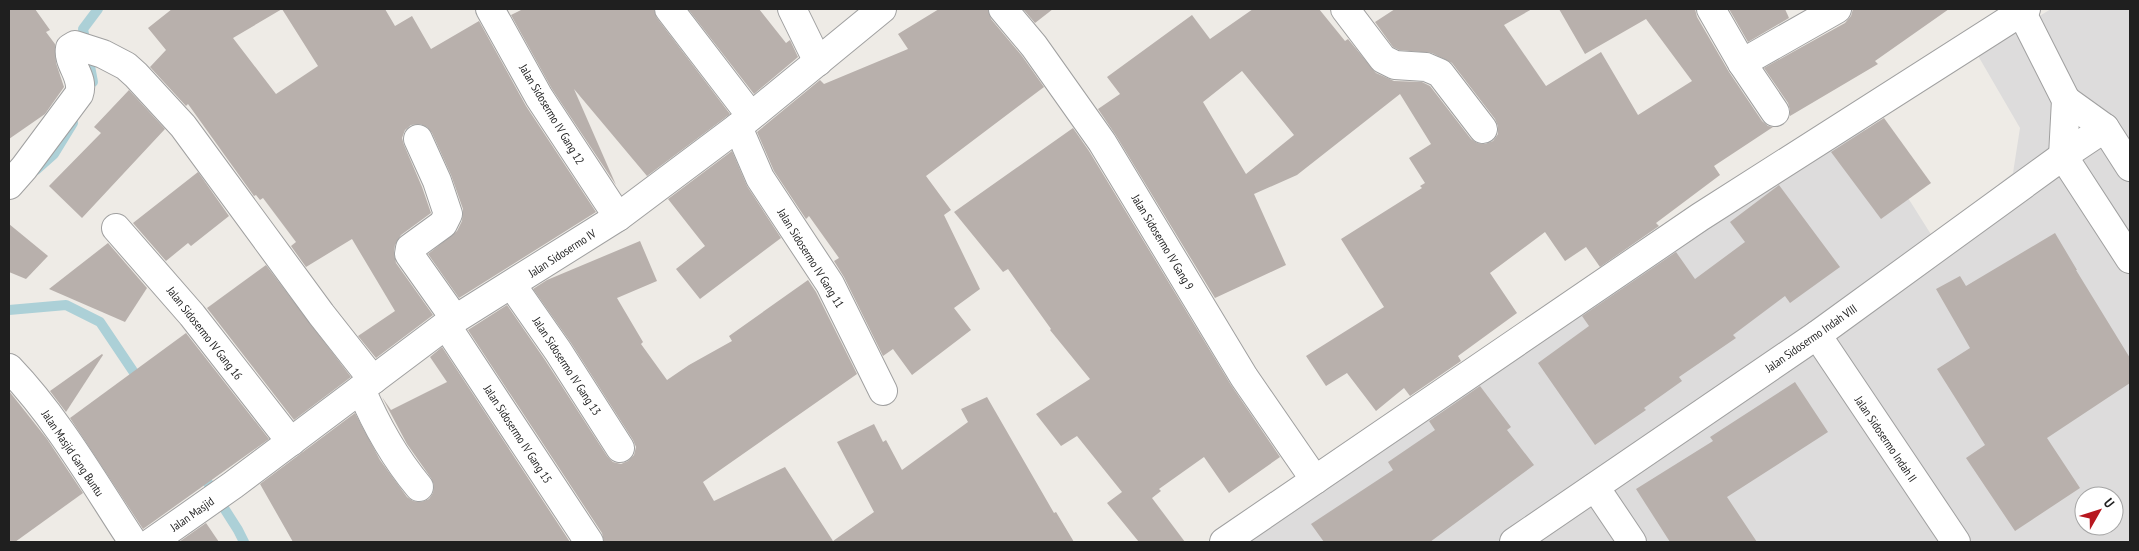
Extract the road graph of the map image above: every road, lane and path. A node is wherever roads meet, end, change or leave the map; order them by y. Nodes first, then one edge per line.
1 (490, 9) edge
2 (669, 9) edge
3 (792, 9) edge
4 (882, 9) edge
5 (1004, 9) edge
6 (1345, 9) edge
7 (1711, 9) edge
8 (1837, 9) edge
9 (2023, 10) edge
10 (818, 62) junction
11 (1742, 63) junction
12 (2066, 100) junction
13 (1775, 112) dead end
14 (744, 122) junction
15 (1484, 128) dead end
16 (2105, 128) junction
17 (418, 139) dead end
18 (2063, 156) junction
19 (2130, 166) edge
20 (9, 185) edge
21 (618, 217) junction
22 (116, 228) dead end
23 (2130, 259) edge
24 (512, 285) junction
25 (451, 322) junction
26 (1817, 335) junction
27 (9, 368) edge
28 (367, 385) junction
29 (883, 391) dead end
30 (291, 442) junction
31 (620, 448) dead end
32 (1315, 480) junction
33 (233, 485) joint
34 (419, 487) dead end
35 (1595, 487) junction
36 (133, 542) edge
37 (152, 542) edge
38 (590, 542) edge
39 (1224, 542) edge
40 (1514, 542) edge
41 (1632, 542) edge
42 (1956, 542) edge

1 - 21 street, Jalan Sidosermo IV Gang 12
2 - 14 street, Jalan Sidosermo IV Gang 11
3 - 10 street
4 - 10 street, Jalan Sidosermo IV
5 - 32 street, Jalan Sidosermo IV Gang 9
6 - 15 street
7 - 11 street
8 - 11 street
9 - 12 street
9 - 32 street
10 - 14 street, Jalan Sidosermo IV
11 - 13 street
12 - 16 street
12 - 18 street
14 - 21 street, Jalan Sidosermo IV
14 - 29 street, Jalan Sidosermo IV Gang 11
16 - 18 street, Jalan Sidosermo Indah VIII
16 - 19 street
17 - 25 street, Jalan Sidosermo IV Gang 15
18 - 23 street
18 - 26 street, Jalan Sidosermo Indah VIII
20 - 28 street
21 - 24 street, Jalan Sidosermo IV
22 - 30 street, Jalan Sidosermo IV Gang 16
24 - 25 street, Jalan Sidosermo IV
24 - 31 street, Jalan Sidosermo IV Gang 13
25 - 28 street, Jalan Sidosermo IV
25 - 38 street, Jalan Sidosermo IV Gang 15
26 - 35 street, Jalan Sidosermo Indah VIII
26 - 42 street, Jalan Sidosermo Indah II
27 - 36 street, Jalan Masjid Gang Buntu
28 - 30 street, Jalan Sidosermo IV
28 - 34 street
30 - 33 street, Jalan Sidosermo IV
32 - 39 street
33 - 37 street, Jalan Masjid
35 - 40 street, Jalan Sidosermo Indah VIII
35 - 41 street

